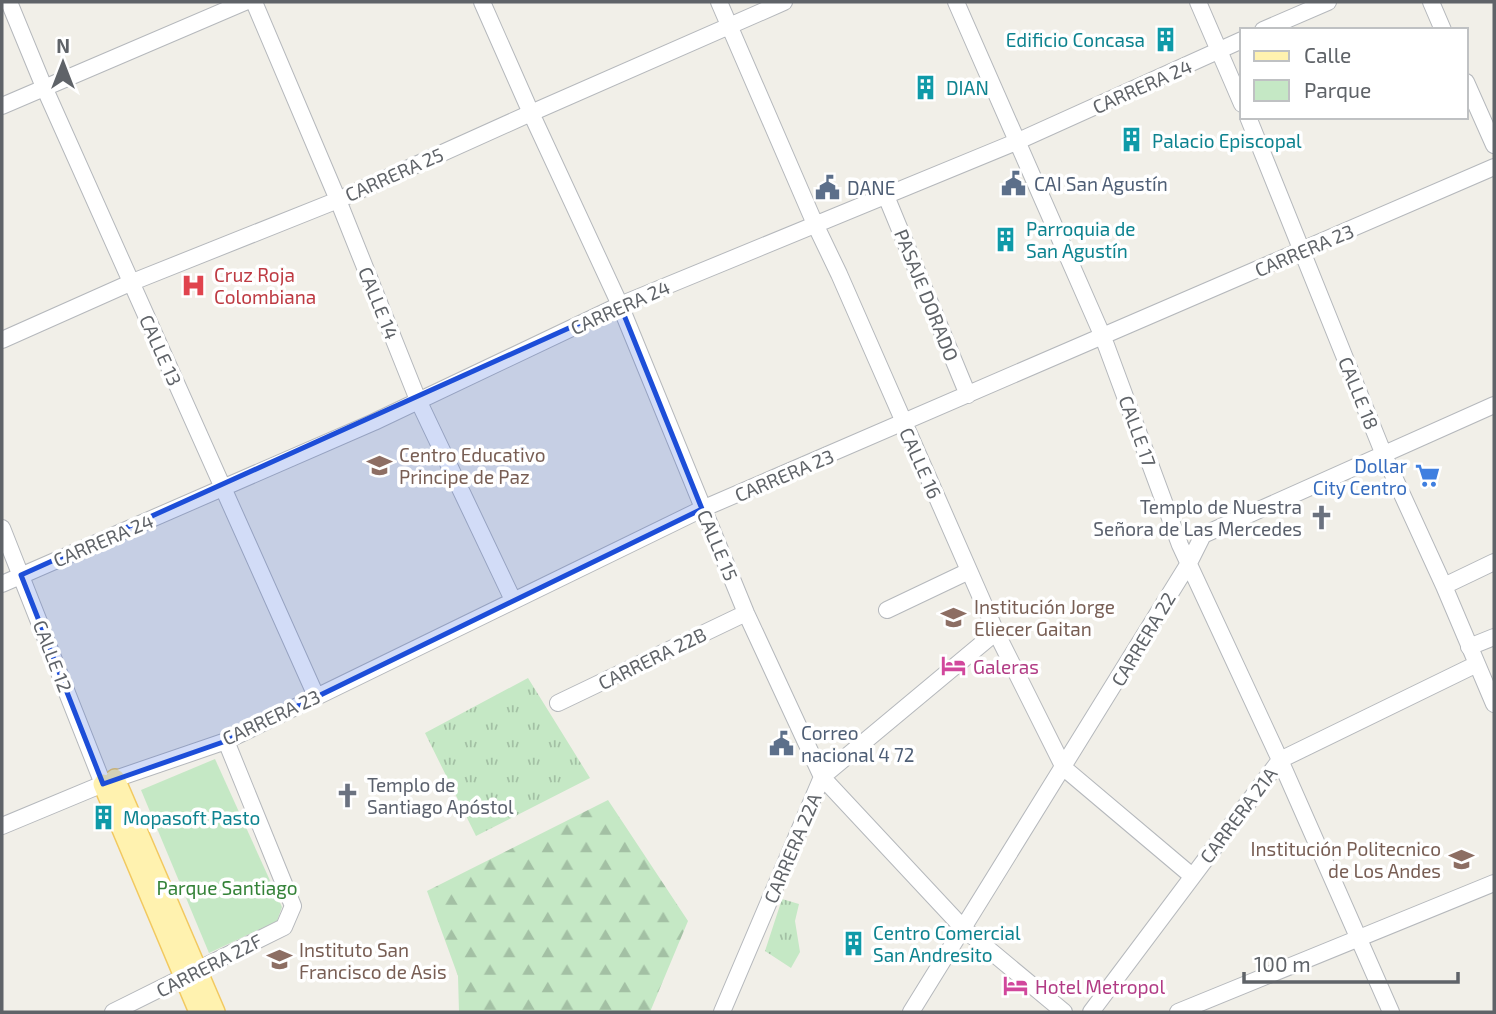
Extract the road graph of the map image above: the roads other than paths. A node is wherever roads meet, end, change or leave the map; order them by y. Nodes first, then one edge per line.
1 (9, 2) edge
2 (245, 2) edge
3 (254, 2) edge
4 (482, 2) edge
5 (719, 2) edge
6 (784, 2) edge
7 (956, 2) edge
8 (1198, 2) edge
9 (1328, 2) edge
10 (1431, 2) edge
11 (729, 25) junction
12 (1269, 28) edge
13 (1442, 28) edge
14 (1240, 41) edge
15 (1220, 51) junction
16 (1468, 86) edge
17 (44, 87) junction
18 (1240, 99) edge
19 (2, 106) edge
20 (531, 113) junction
21 (1249, 119) edge
22 (1016, 142) junction
23 (1494, 145) edge
24 (1494, 167) edge
25 (886, 196) junction
26 (338, 200) junction
27 (815, 224) junction
28 (1303, 251) junction
29 (130, 283) junction
30 (620, 306) junction
31 (1103, 337) junction
32 (2, 340) edge
33 (968, 394) junction
34 (418, 400) junction
35 (1494, 405) edge
36 (903, 424) junction
37 (1384, 455) junction
38 (224, 488) junction
39 (702, 509) junction
40 (2, 528) edge
41 (1494, 562) edge
42 (1189, 563) junction
43 (970, 571) junction
44 (21, 575) junction
45 (2, 584) edge
46 (1444, 586) junction
47 (513, 600) junction
48 (887, 610) dead end
49 (746, 613) junction
50 (996, 632) junction
51 (1494, 637) edge
52 (1469, 647) junction
53 (1477, 664) junction
54 (316, 696) junction
55 (558, 703) dead end
56 (1494, 704) edge
57 (226, 741) junction
58 (1280, 760) junction
59 (1064, 768) junction
60 (822, 777) junction
61 (109, 782) junction
62 (2, 826) edge
63 (1192, 876) junction
64 (1494, 883) edge
65 (963, 928) junction
66 (1358, 939) junction
67 (190, 974) junction
68 (113, 1012) edge
69 (199, 1012) edge
70 (215, 1012) edge
71 (722, 1012) edge
72 (911, 1012) edge
73 (1064, 1012) edge
74 (1091, 1012) edge
75 (1178, 1012) edge
76 (1391, 1012) edge

1 - 17 street, CALLE 13
2 - 17 street
3 - 26 street, CALLE 14
4 - 20 street, CALLE 15
5 - 11 street, CALLE 16
6 - 11 street, CARRERA 25
7 - 22 street, CALLE 17
8 - 15 street
9 - 12 street
10 - 13 street
11 - 20 street, CARRERA 25
11 - 27 street, CALLE 16
14 - 15 street, CARRERA 24
15 - 18 street
15 - 22 street, CARRERA 24
16 - 23 street
17 - 19 street
17 - 29 street, CALLE 13
20 - 26 street, CARRERA 25
20 - 30 street, CALLE 15
21 - 28 street, CALLE 18
22 - 25 street, CARRERA 24
22 - 31 street, CALLE 17
24 - 28 street, CARRERA 23
25 - 27 street, CARRERA 24
25 - 33 street, PASAJE DORADO
26 - 29 street, CARRERA 25
26 - 34 street, CALLE 14
27 - 30 street, CARRERA 24
27 - 36 street, CALLE 16
28 - 31 street, CARRERA 23
28 - 37 street, CALLE 18
29 - 32 street, CARRERA 25
29 - 38 street, CALLE 13
30 - 34 street, CARRERA 24
30 - 39 street, CALLE 15
31 - 33 street, CARRERA 23
31 - 42 street, CALLE 17
33 - 36 street, CARRERA 23
34 - 38 street, CARRERA 24
34 - 47 street, CALLE 14
35 - 37 street, CARRERA 22
36 - 39 street, CARRERA 23
36 - 43 street, CALLE 16
37 - 42 street, CARRERA 22
37 - 46 street, CALLE 18
38 - 44 street, CARRERA 24
38 - 54 street, CALLE 13
39 - 47 street, CARRERA 23
39 - 49 street, CALLE 15
40 - 44 street, CALLE 12
41 - 46 street
42 - 58 street, CALLE 17
42 - 59 street, CARRERA 22
43 - 48 street
43 - 50 street, CALLE 16
44 - 45 street, CARRERA 24
44 - 61 street, CALLE 12
46 - 52 street, CALLE 18
47 - 54 street, CARRERA 23
49 - 55 street, CARRERA 22B
49 - 60 street, CALLE 15
50 - 59 street, CALLE 16
50 - 60 street, CARRERA 22A
51 - 52 street
52 - 53 street, CALLE 18
53 - 56 street, CALLE 18
53 - 58 street, CARRERA 21A
54 - 57 street, CARRERA 23
57 - 61 street, CARRERA 23
57 - 67 street, CARRERA 22F
58 - 63 street, CARRERA 21A
58 - 66 street, CALLE 17
59 - 63 street, CALLE 16
59 - 65 street, CARRERA 22
60 - 65 street, CALLE 15
60 - 71 street, CARRERA 22A
61 - 62 street, CARRERA 23
61 - 67 main road
63 - 74 street, CARRERA 21A
64 - 66 street
65 - 72 street, CARRERA 22
65 - 73 street, CALLE 15
66 - 75 street
66 - 76 street, CALLE 17
67 - 68 street, CARRERA 22F
67 - 69 main road
67 - 70 main road

